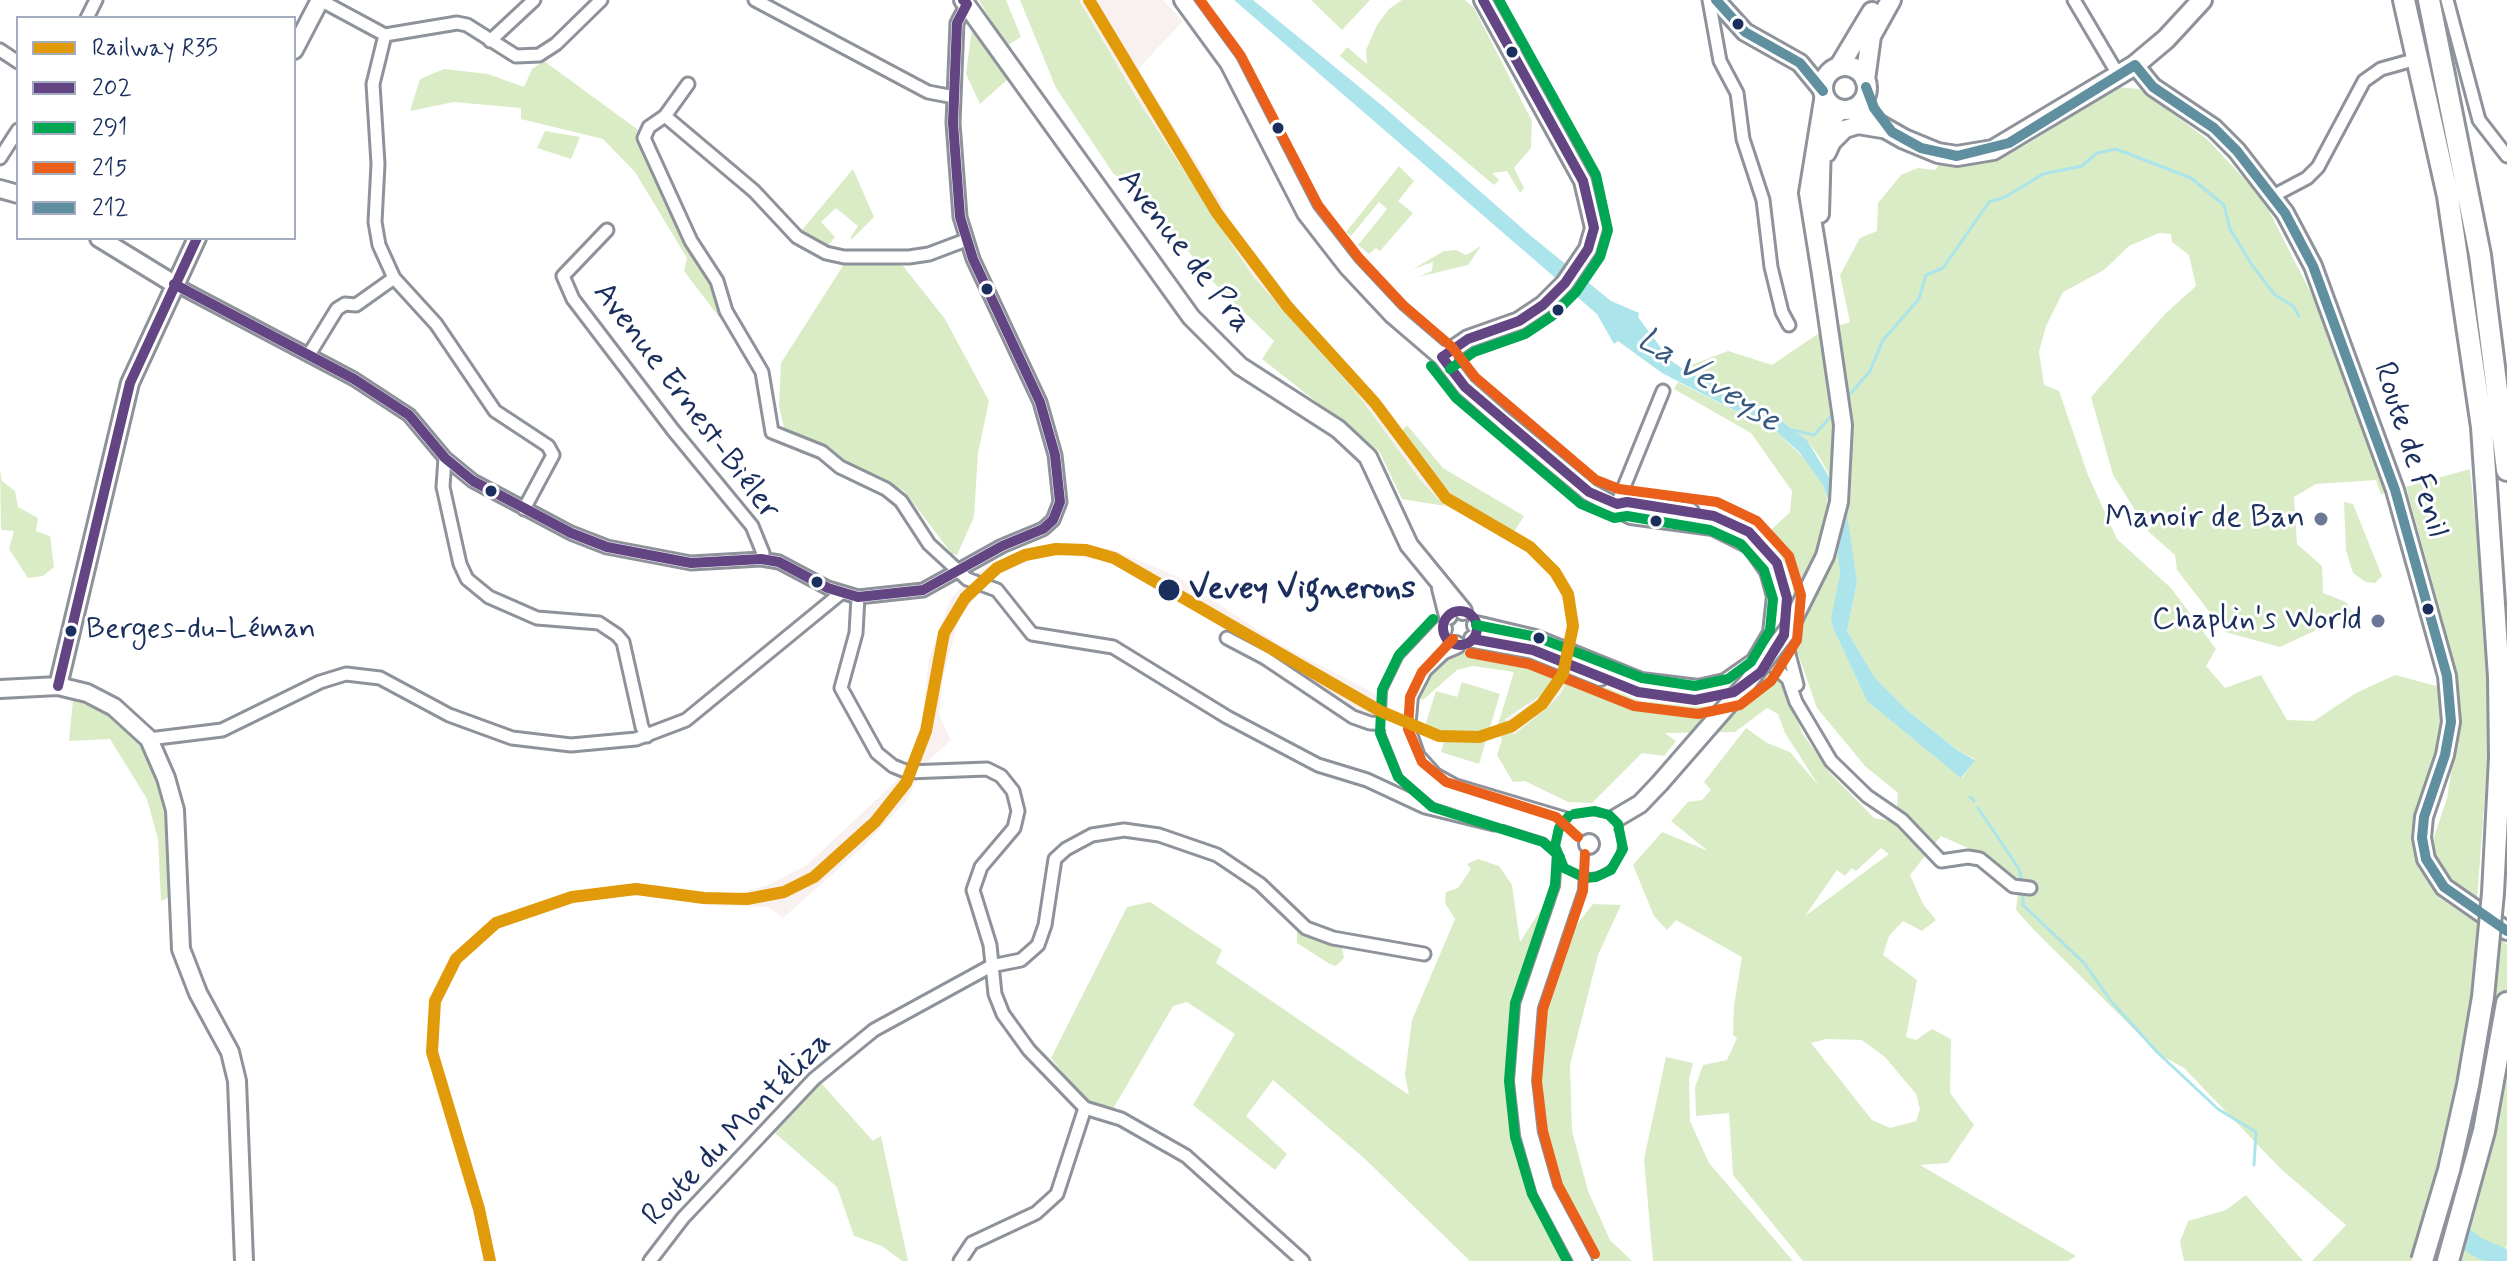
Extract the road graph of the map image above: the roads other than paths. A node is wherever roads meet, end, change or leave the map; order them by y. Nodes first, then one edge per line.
1 (320, 0) edge
2 (534, 0) edge
3 (601, 0) edge
4 (755, 0) edge
5 (1183, 0) edge
6 (1483, 0) edge
7 (1709, 0) edge
8 (1716, 0) edge
9 (1881, 0) edge
10 (1891, 0) edge
11 (2074, 0) edge
12 (2202, 0) edge
13 (2404, 0) edge
14 (2429, 0) edge
15 (2447, 0) edge
16 (965, 2) edge
17 (385, 35) junction
18 (490, 41) junction
19 (296, 46) edge
20 (2406, 62) dead end
21 (1800, 63) junction
22 (1837, 67) junction
23 (2127, 70) junction
24 (688, 84) dead end
25 (1866, 84) junction
26 (1824, 93) junction
27 (954, 97) junction
28 (1846, 109) junction
29 (665, 116) junction
30 (1890, 131) junction
31 (16, 133) edge
32 (2507, 156) edge
33 (0, 158) edge
34 (1816, 191) junction
35 (2273, 196) junction
36 (607, 230) dead end
37 (102, 240) edge
38 (196, 240) edge
39 (966, 240) junction
40 (394, 278) junction
41 (174, 284) junction
42 (1789, 325) dead end
43 (310, 353) junction
44 (1442, 357) junction
45 (1663, 391) dead end
46 (445, 458) junction
47 (2507, 470) edge
48 (1617, 504) junction
49 (524, 509) junction
50 (761, 559) junction
51 (959, 572) junction
52 (841, 593) junction
53 (858, 597) junction
54 (1451, 619) junction
55 (1475, 632) junction
56 (1784, 635) junction
57 (1227, 638) dead end
58 (1456, 645) junction
59 (1576, 661) junction
60 (1769, 662) junction
61 (58, 686) junction
62 (0, 689) edge
63 (1803, 713) junction
64 (1393, 724) junction
65 (647, 736) junction
66 (149, 739) junction
67 (1640, 804) junction
68 (1511, 812) junction
69 (1581, 826) junction
70 (1601, 827) junction
71 (1609, 848) junction
72 (1570, 850) junction
73 (1596, 863) junction
74 (2025, 888) dead end
75 (2507, 931) edge
76 (1549, 945) junction
77 (1424, 954) dead end
78 (991, 966) junction
79 (2507, 1003) edge
80 (1085, 1108) junction
81 (244, 1261) edge
82 (650, 1261) edge
83 (960, 1261) edge
84 (1303, 1261) edge
85 (1583, 1261) edge
86 (2422, 1261) edge
87 (2448, 1261) edge

1 - 17 street
1 - 19 street
2 - 18 street
3 - 18 street
4 - 27 street
5 - 44 street
6 - 44 street
7 - 42 street
8 - 21 street
9 - 22 main road
10 - 25 main road
11 - 23 street
12 - 23 main road
13 - 86 highway, bridge
14 - 47 highway
15 - 32 street
16 - 27 street
16 - 54 street, Avenue de Pra
17 - 18 street
17 - 40 street
20 - 35 street
21 - 22 street
21 - 26 street
22 - 25 main road
22 - 26 main road
23 - 30 main road
23 - 35 street, Route de Fenil
24 - 29 street
25 - 28 main road
25 - 30 main road
26 - 28 main road
26 - 34 street
27 - 39 street
28 - 30 main road
28 - 34 street
29 - 39 street
29 - 51 street
30 - 34 street
31 - 33 street
34 - 67 street, bridge
35 - 75 street, Route de Fenil
36 - 50 street, Avenue Ernest-Biéler
37 - 41 street
38 - 41 street
39 - 51 street
40 - 43 street
40 - 49 street
41 - 43 street
41 - 61 street
43 - 46 street
44 - 48 street
45 - 48 street
46 - 49 street
46 - 65 street
48 - 56 street
48 - 59 street
49 - 50 street
50 - 52 street
51 - 53 street
51 - 68 street
52 - 53 street
52 - 65 street
53 - 78 street
54 - 55 street
54 - 58 street
54 - 64 street
55 - 58 street
55 - 59 street
56 - 60 street
56 - 63 street
57 - 64 street
58 - 68 street
59 - 60 street
60 - 63 street
61 - 62 street
61 - 66 street
63 - 74 street
64 - 68 street
65 - 66 street
66 - 81 street
67 - 70 street
67 - 71 street
68 - 69 street
68 - 72 street
69 - 70 street
69 - 72 street
70 - 71 street
71 - 73 street
72 - 73 street
72 - 76 street
73 - 76 street
76 - 85 street
77 - 78 street, Route du Montéliza
78 - 80 street
78 - 82 street, Route du Montéliza
79 - 87 highway
80 - 83 street
80 - 84 street

